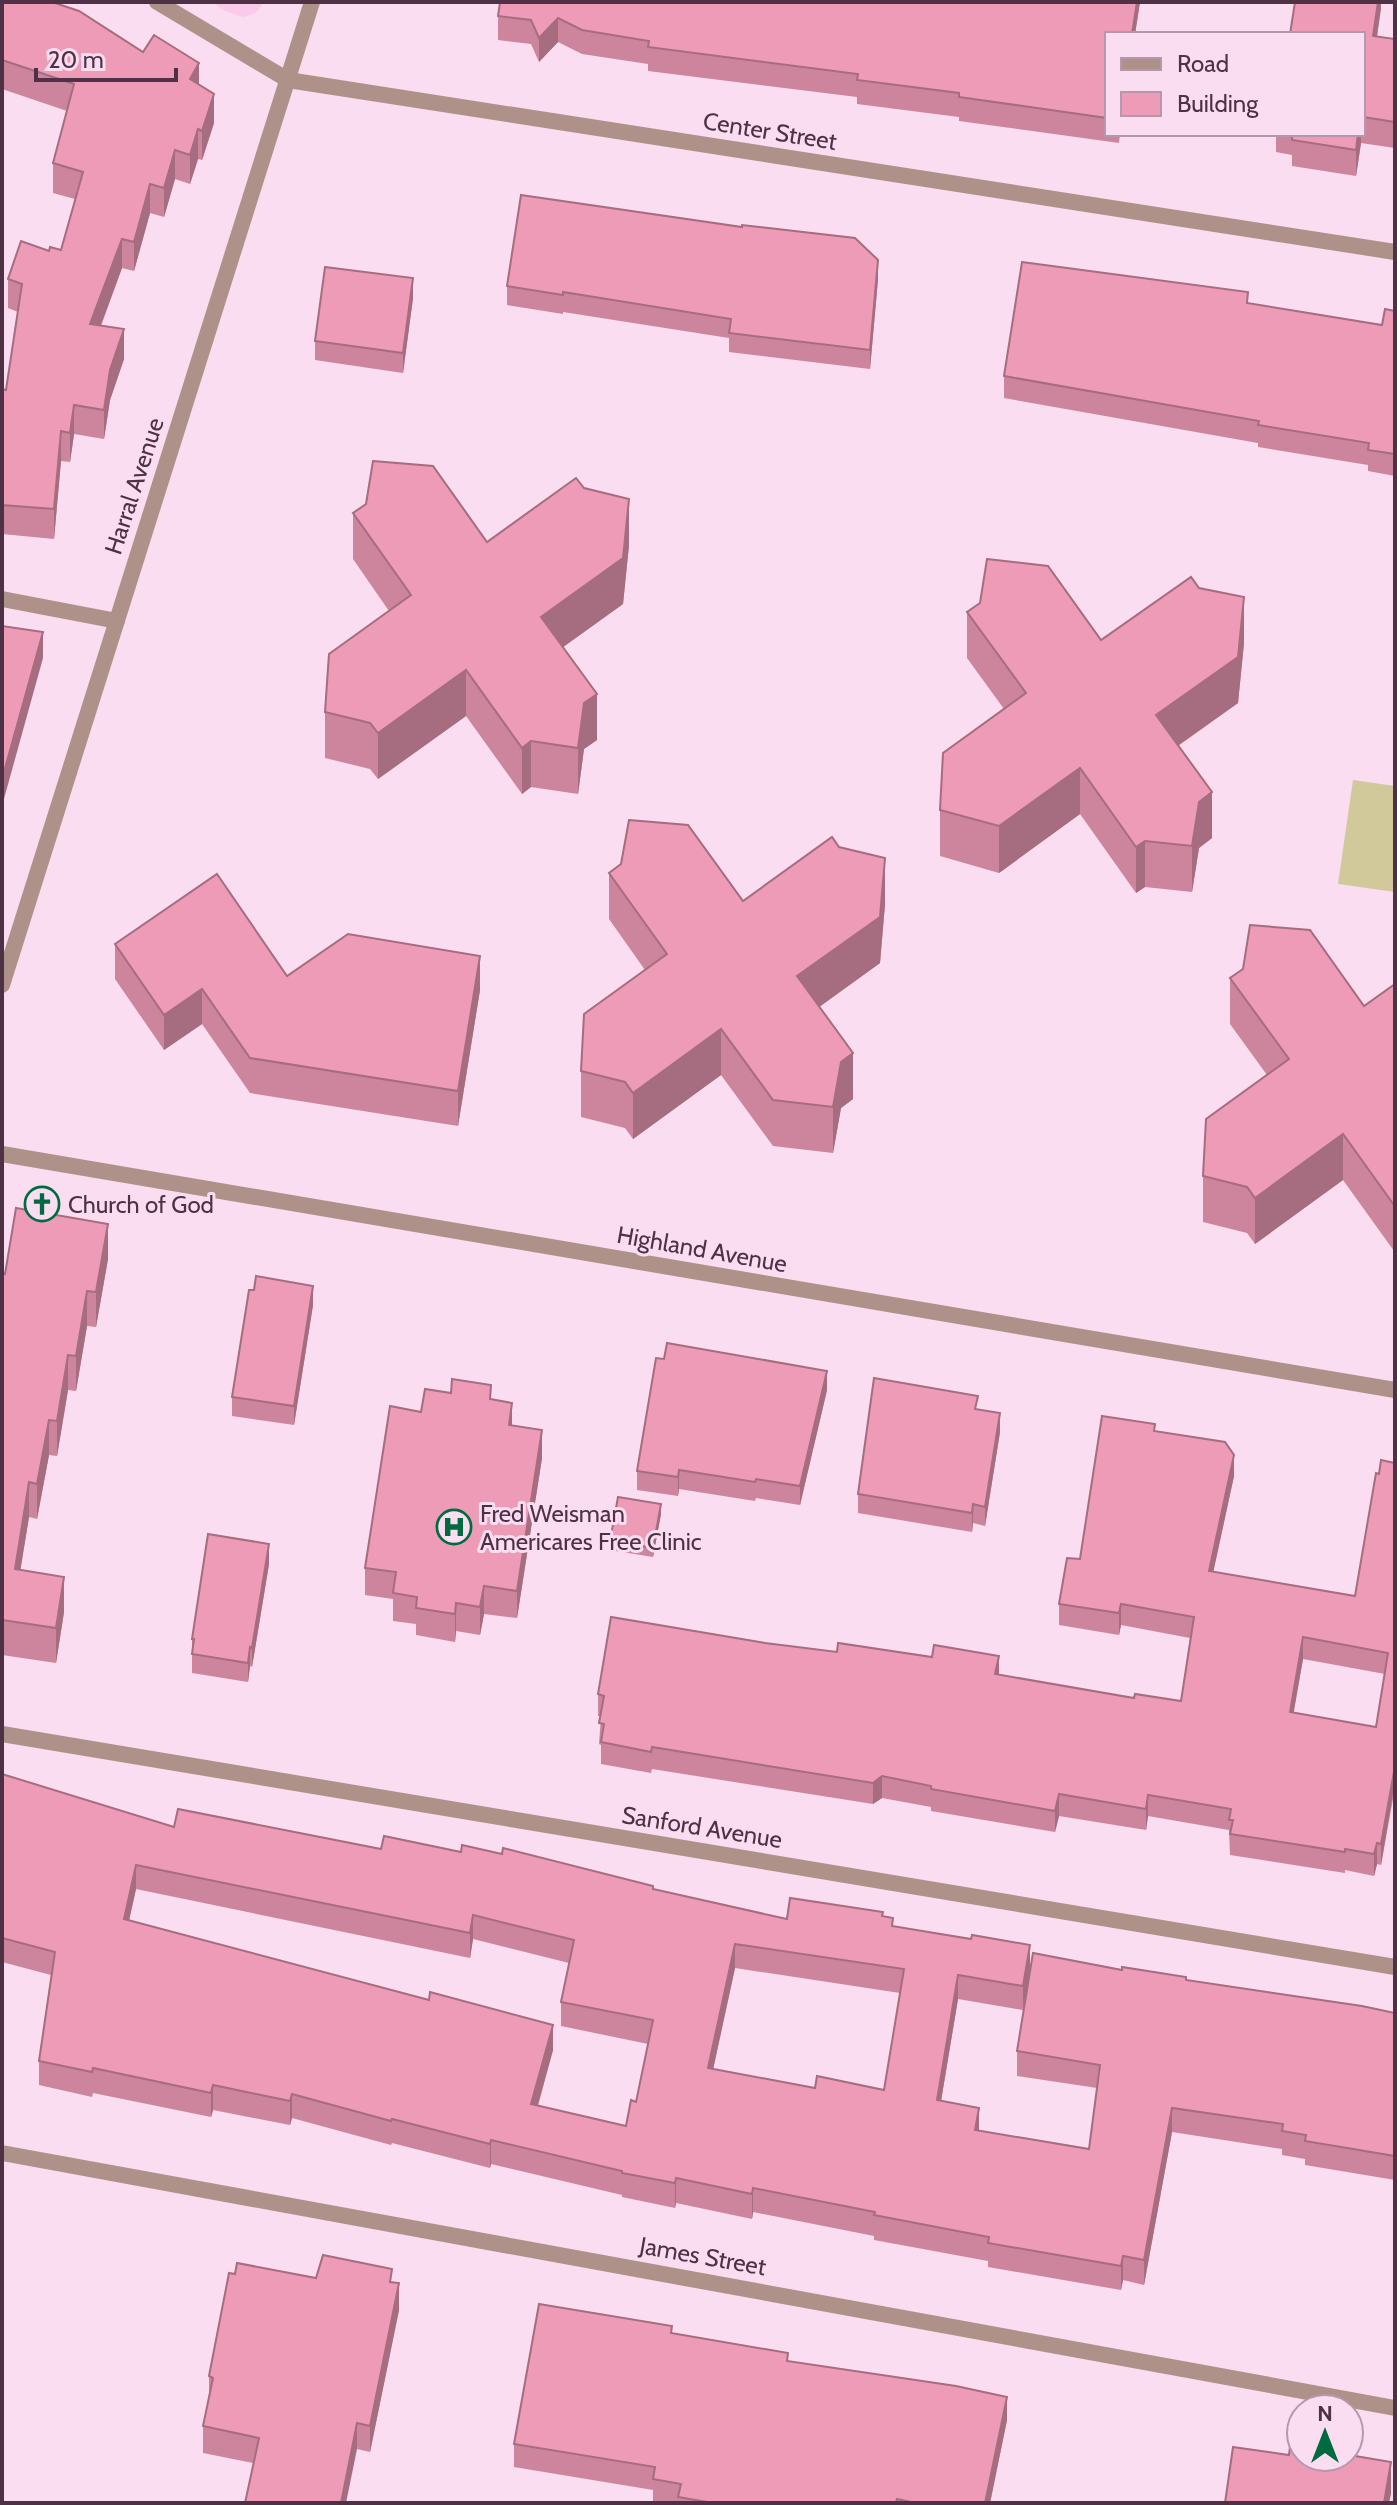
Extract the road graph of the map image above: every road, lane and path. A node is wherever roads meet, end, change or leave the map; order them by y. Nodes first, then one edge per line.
1 (157, 2) edge
2 (312, 2) edge
3 (288, 80) junction
4 (1395, 252) edge
5 (2, 599) edge
6 (117, 621) junction
7 (2, 985) edge
8 (2, 1154) edge
9 (1395, 1390) edge
10 (2, 1734) edge
11 (1395, 1967) edge
12 (2, 2153) edge
13 (1395, 2408) edge

1 - 3 street, Center Street
2 - 3 street, Harral Avenue
3 - 4 street, Center Street
3 - 6 street, Harral Avenue
5 - 6 street
6 - 7 street, Harral Avenue
8 - 9 street, Highland Avenue
10 - 11 street, Sanford Avenue
12 - 13 street, James Street

